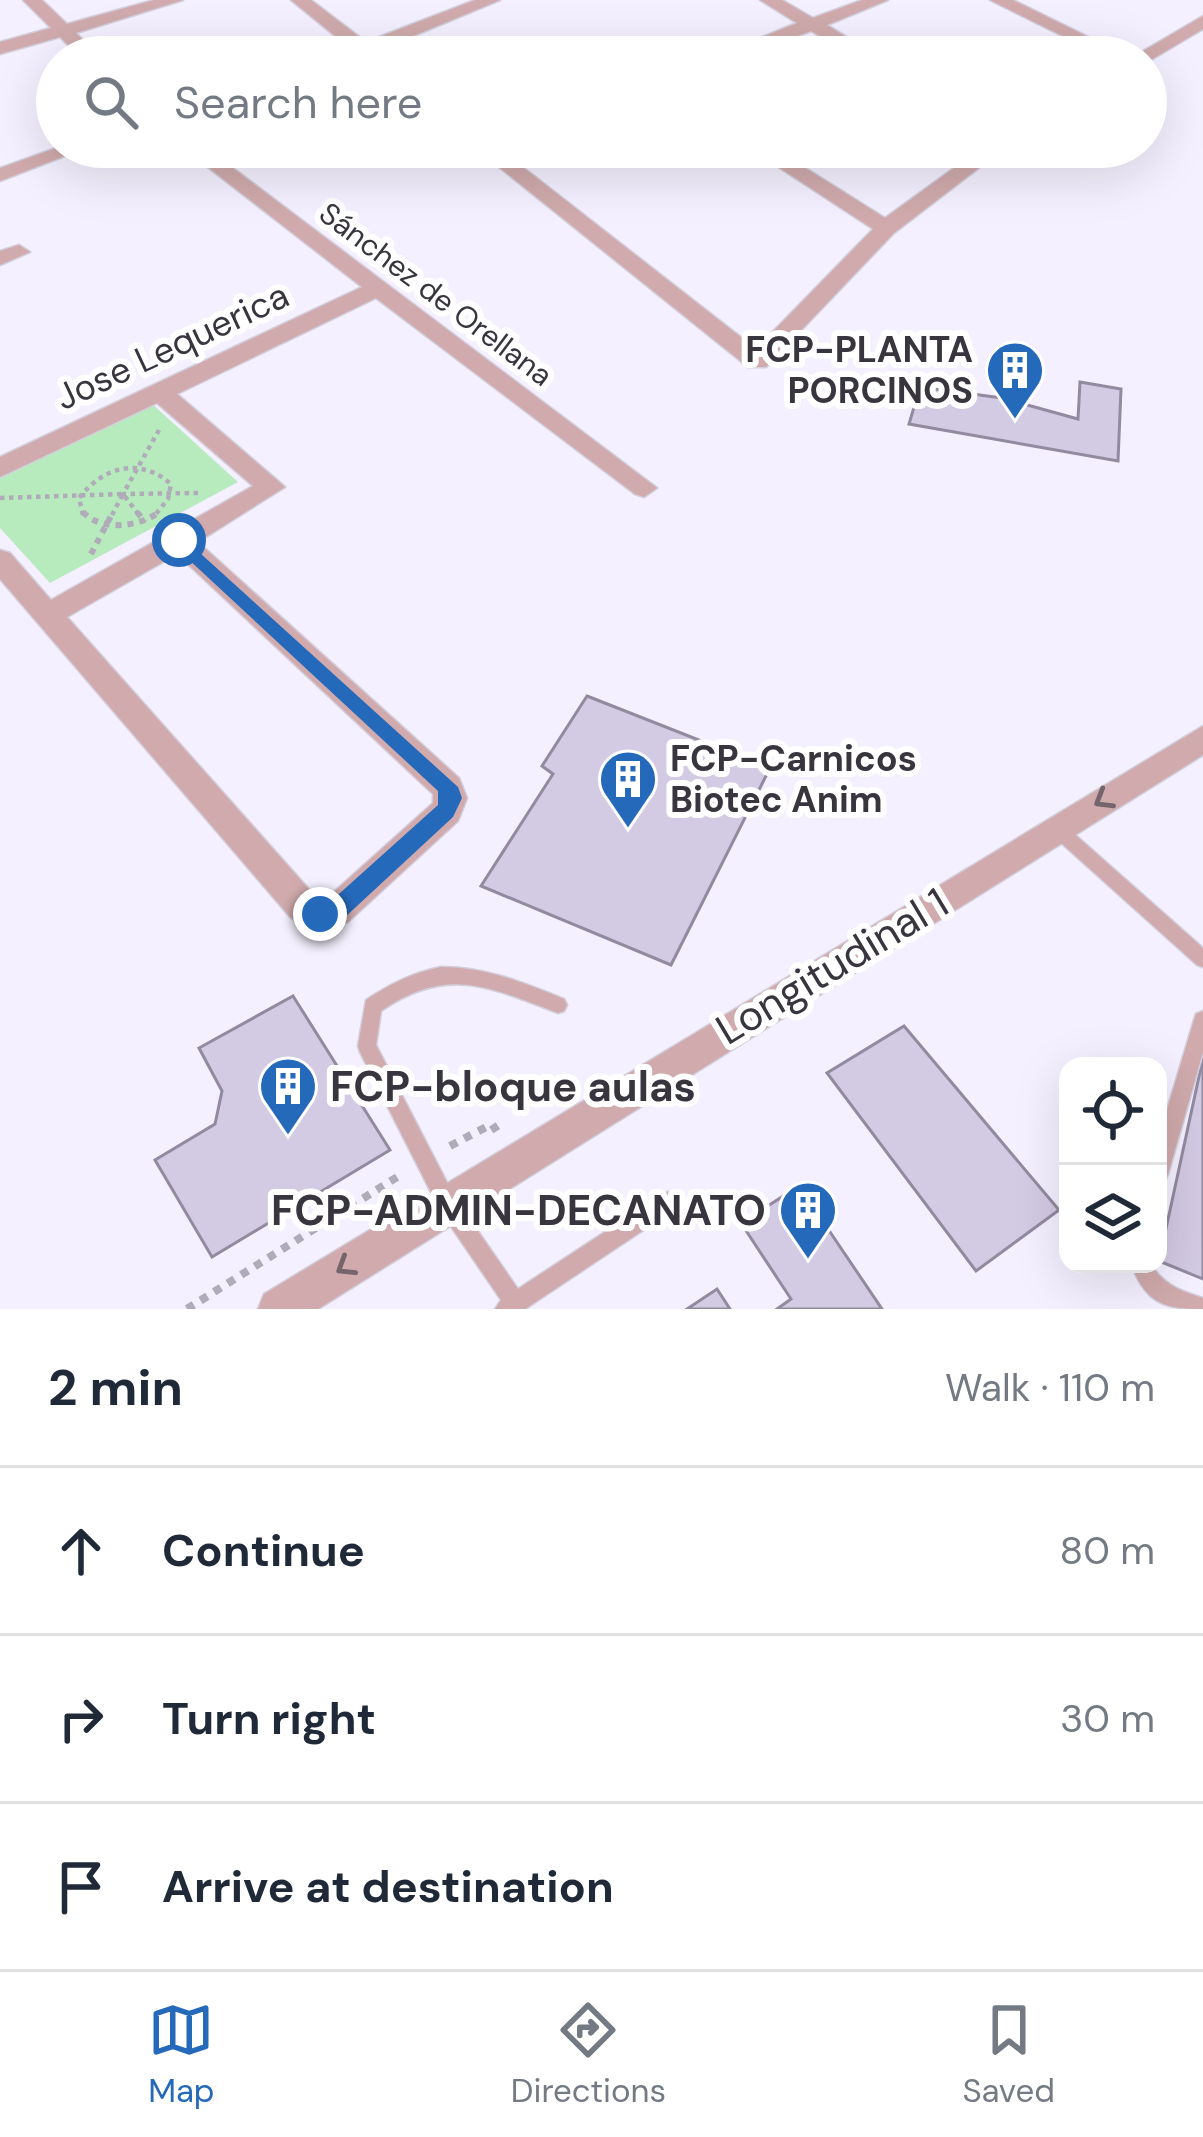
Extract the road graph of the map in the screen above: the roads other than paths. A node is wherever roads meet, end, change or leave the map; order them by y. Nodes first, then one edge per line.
1 (32, 0) edge
2 (174, 0) edge
3 (300, 0) edge
4 (491, 0) edge
5 (769, 0) edge
6 (879, 0) edge
7 (999, 0) edge
8 (1203, 21) edge
9 (813, 25) junction
10 (64, 31) junction
11 (45, 36) edge
12 (69, 36) edge
13 (346, 36) edge
14 (410, 36) edge
15 (782, 36) edge
16 (833, 36) edge
17 (1075, 36) edge
18 (36, 38) edge
19 (1167, 42) edge
20 (0, 48) edge
21 (36, 162) edge
22 (219, 168) edge
23 (511, 168) edge
24 (791, 168) edge
25 (967, 168) edge
26 (0, 175) edge
27 (886, 228) junction
28 (376, 290) junction
29 (166, 398) junction
30 (0, 468) edge
31 (644, 488) dead end
32 (173, 543) junction
33 (0, 560) edge
34 (46, 616) junction
35 (1203, 739) edge
36 (1057, 828) junction
37 (1203, 959) edge
38 (558, 1005) dead end
39 (1203, 1020) edge
40 (1161, 1165) edge
41 (668, 1202) dead end
42 (448, 1205) junction
43 (1144, 1273) edge
44 (511, 1306) edge
45 (280, 1309) edge
46 (1203, 1309) edge

1 - 10 street
2 - 10 street
3 - 13 street
4 - 14 street
5 - 9 street
6 - 9 street
7 - 17 street
8 - 19 street
9 - 15 street
9 - 16 street
10 - 11 street
10 - 12 street
18 - 20 street
21 - 26 street
22 - 28 street, Sánchez de Orellana
23 - 27 street
24 - 27 street
25 - 27 street
28 - 29 street, Jose Lequerica
28 - 31 street, Sánchez de Orellana
29 - 30 street, Jose Lequerica
29 - 32 street
32 - 34 street
32 - 34 street
33 - 34 street
35 -> 36 street, Longitudinal 1
36 - 37 lane
36 - 42 street, Longitudinal 1
38 - 42 lane
39 - 40 lane
41 - 44 lane
42 - 44 lane
42 -> 45 street, Longitudinal 1
43 - 46 lane

